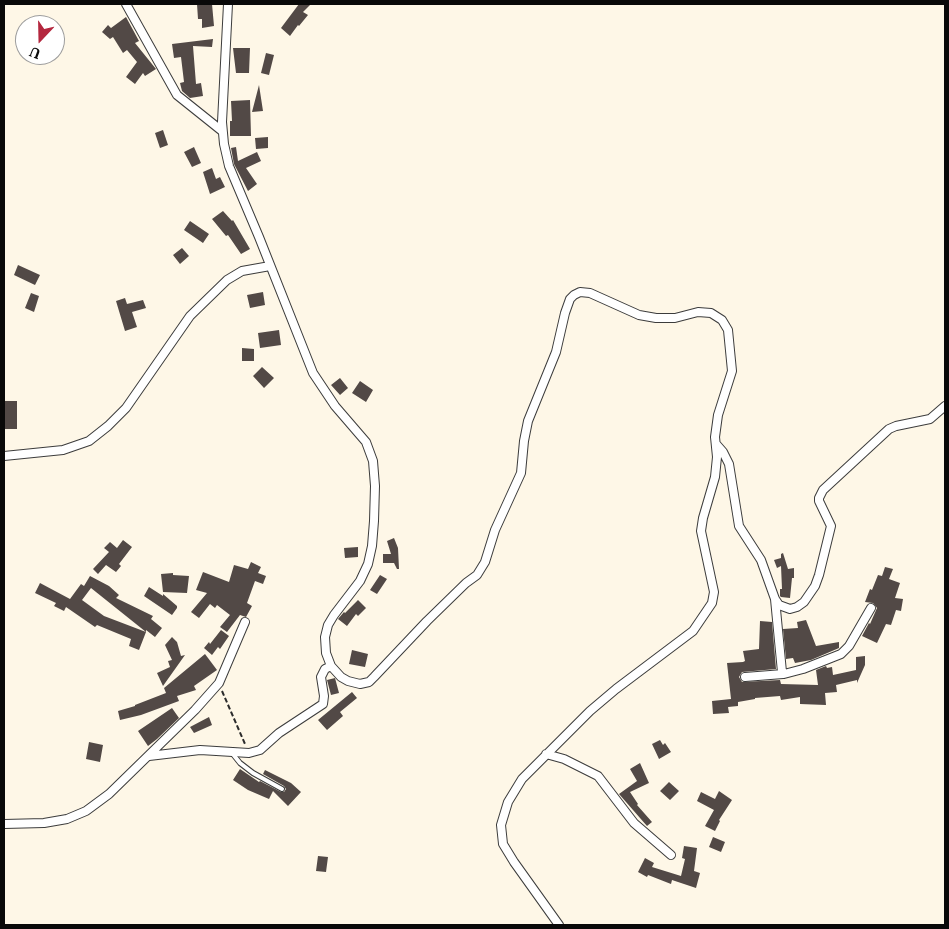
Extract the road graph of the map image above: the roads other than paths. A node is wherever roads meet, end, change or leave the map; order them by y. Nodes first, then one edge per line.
1 (126, 4) edge
2 (228, 4) edge
3 (222, 131) junction
4 (270, 266) junction
5 (945, 406) edge
6 (716, 444) junction
7 (4, 456) edge
8 (774, 599) junction
9 (870, 608) dead end
10 (245, 622) dead end
11 (331, 666) junction
12 (783, 674) junction
13 (745, 677) dead end
14 (232, 752) junction
15 (546, 754) junction
16 (149, 756) junction
17 (282, 789) dead end
18 (4, 824) edge
19 (671, 855) dead end
20 (559, 925) edge

1 - 3 street
2 - 3 street
3 - 4 street
4 - 7 street
4 - 11 street
5 - 8 street
6 - 8 street
6 - 11 street
6 - 15 street
8 - 12 street
9 - 12 street
10 - 16 street
11 - 14 street
12 - 13 street
14 - 16 street
14 - 17 lane
15 - 19 street
15 - 20 street
16 - 18 street

